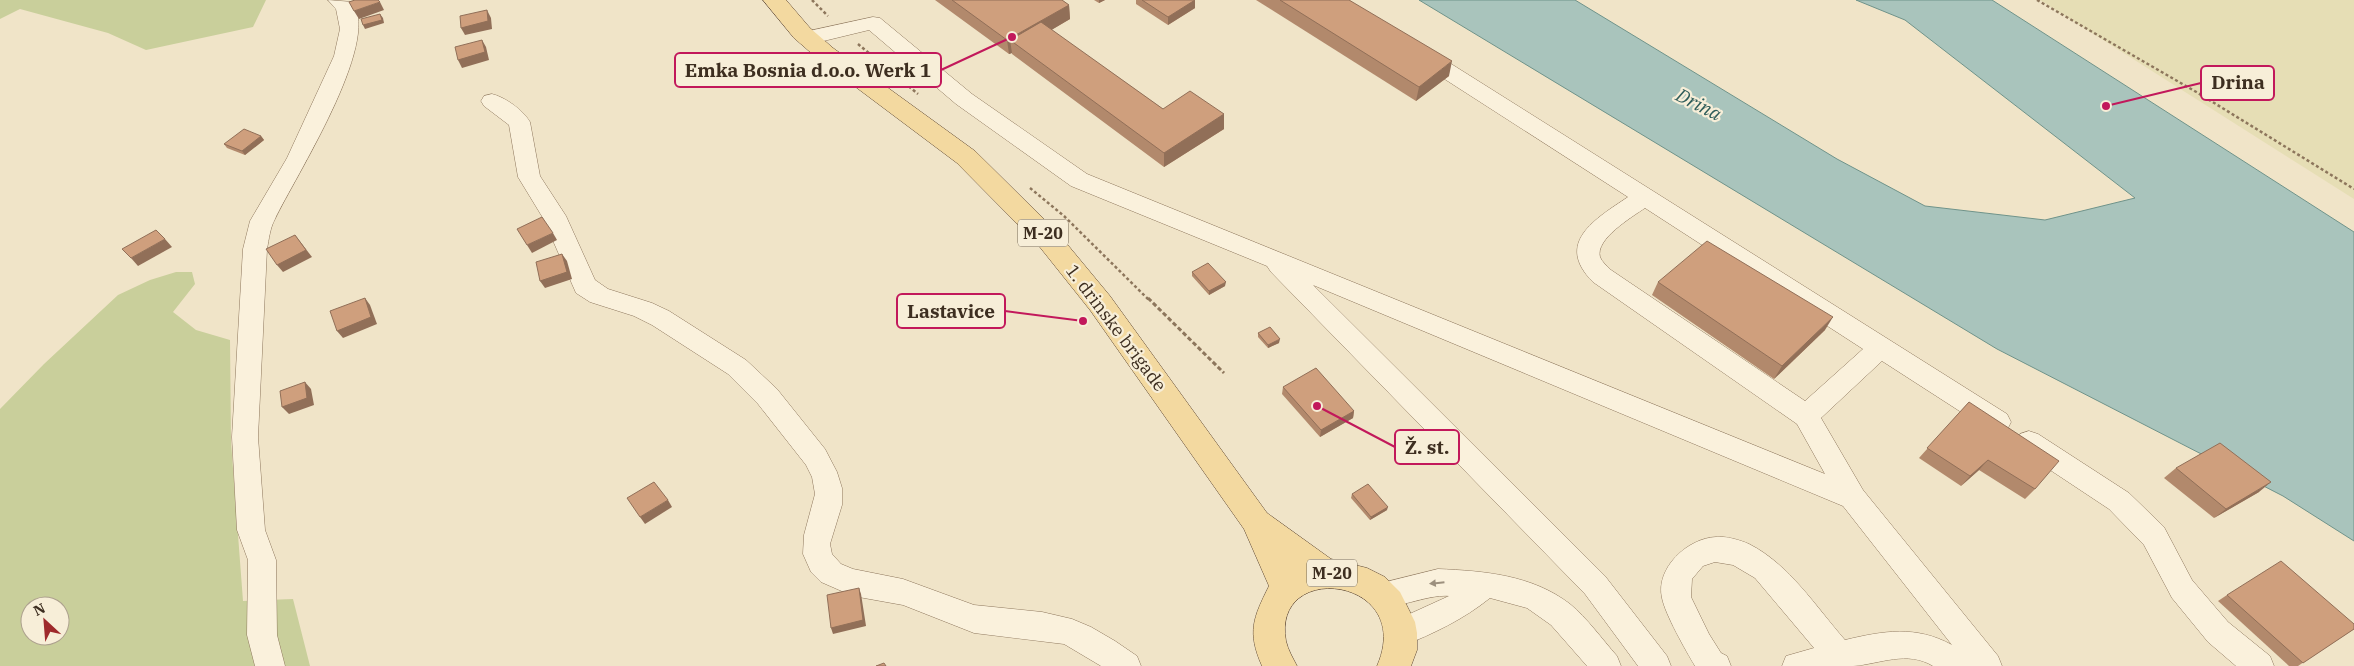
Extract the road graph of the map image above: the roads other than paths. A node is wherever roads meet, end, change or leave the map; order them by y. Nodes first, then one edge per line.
1 (338, 0) edge
2 (774, 0) edge
3 (807, 38) junction
4 (1400, 41) edge
5 (492, 101) dead end
6 (1645, 197) junction
7 (1273, 259) junction
8 (1880, 348) junction
9 (1806, 416) junction
10 (1853, 498) junction
11 (1256, 521) junction
12 (1324, 572) junction
13 (1486, 584) junction
14 (1286, 589) junction
15 (1384, 594) junction
16 (1398, 656) edge
17 (1840, 657) junction
18 (270, 666) edge
19 (1126, 666) edge
20 (1280, 666) edge
21 (1606, 666) edge
22 (1656, 666) edge
23 (1716, 666) edge
24 (1798, 666) edge
25 (1956, 666) edge
26 (1986, 666) edge
27 (2259, 666) edge

1 - 18 street
2 - 3 main road, 1. drinske brigade / M-20
3 - 7 street
3 - 11 main road, 1. drinske brigade / M-20
4 - 6 street
5 - 19 street
6 - 8 street
6 - 9 street
7 - 10 street
7 - 22 street
8 - 9 street
8 - 27 street
9 - 10 street
10 - 26 street
11 - 12 main road, M-20
11 - 14 main road, M-20
12 - 14 main road, M-20
12 - 15 main road, M-20
13 -> 15 street
13 - 16 street
13 - 21 street
14 - 20 main road, M-20
15 - 16 main road, M-20
17 - 23 street
17 - 24 street
17 - 25 street

